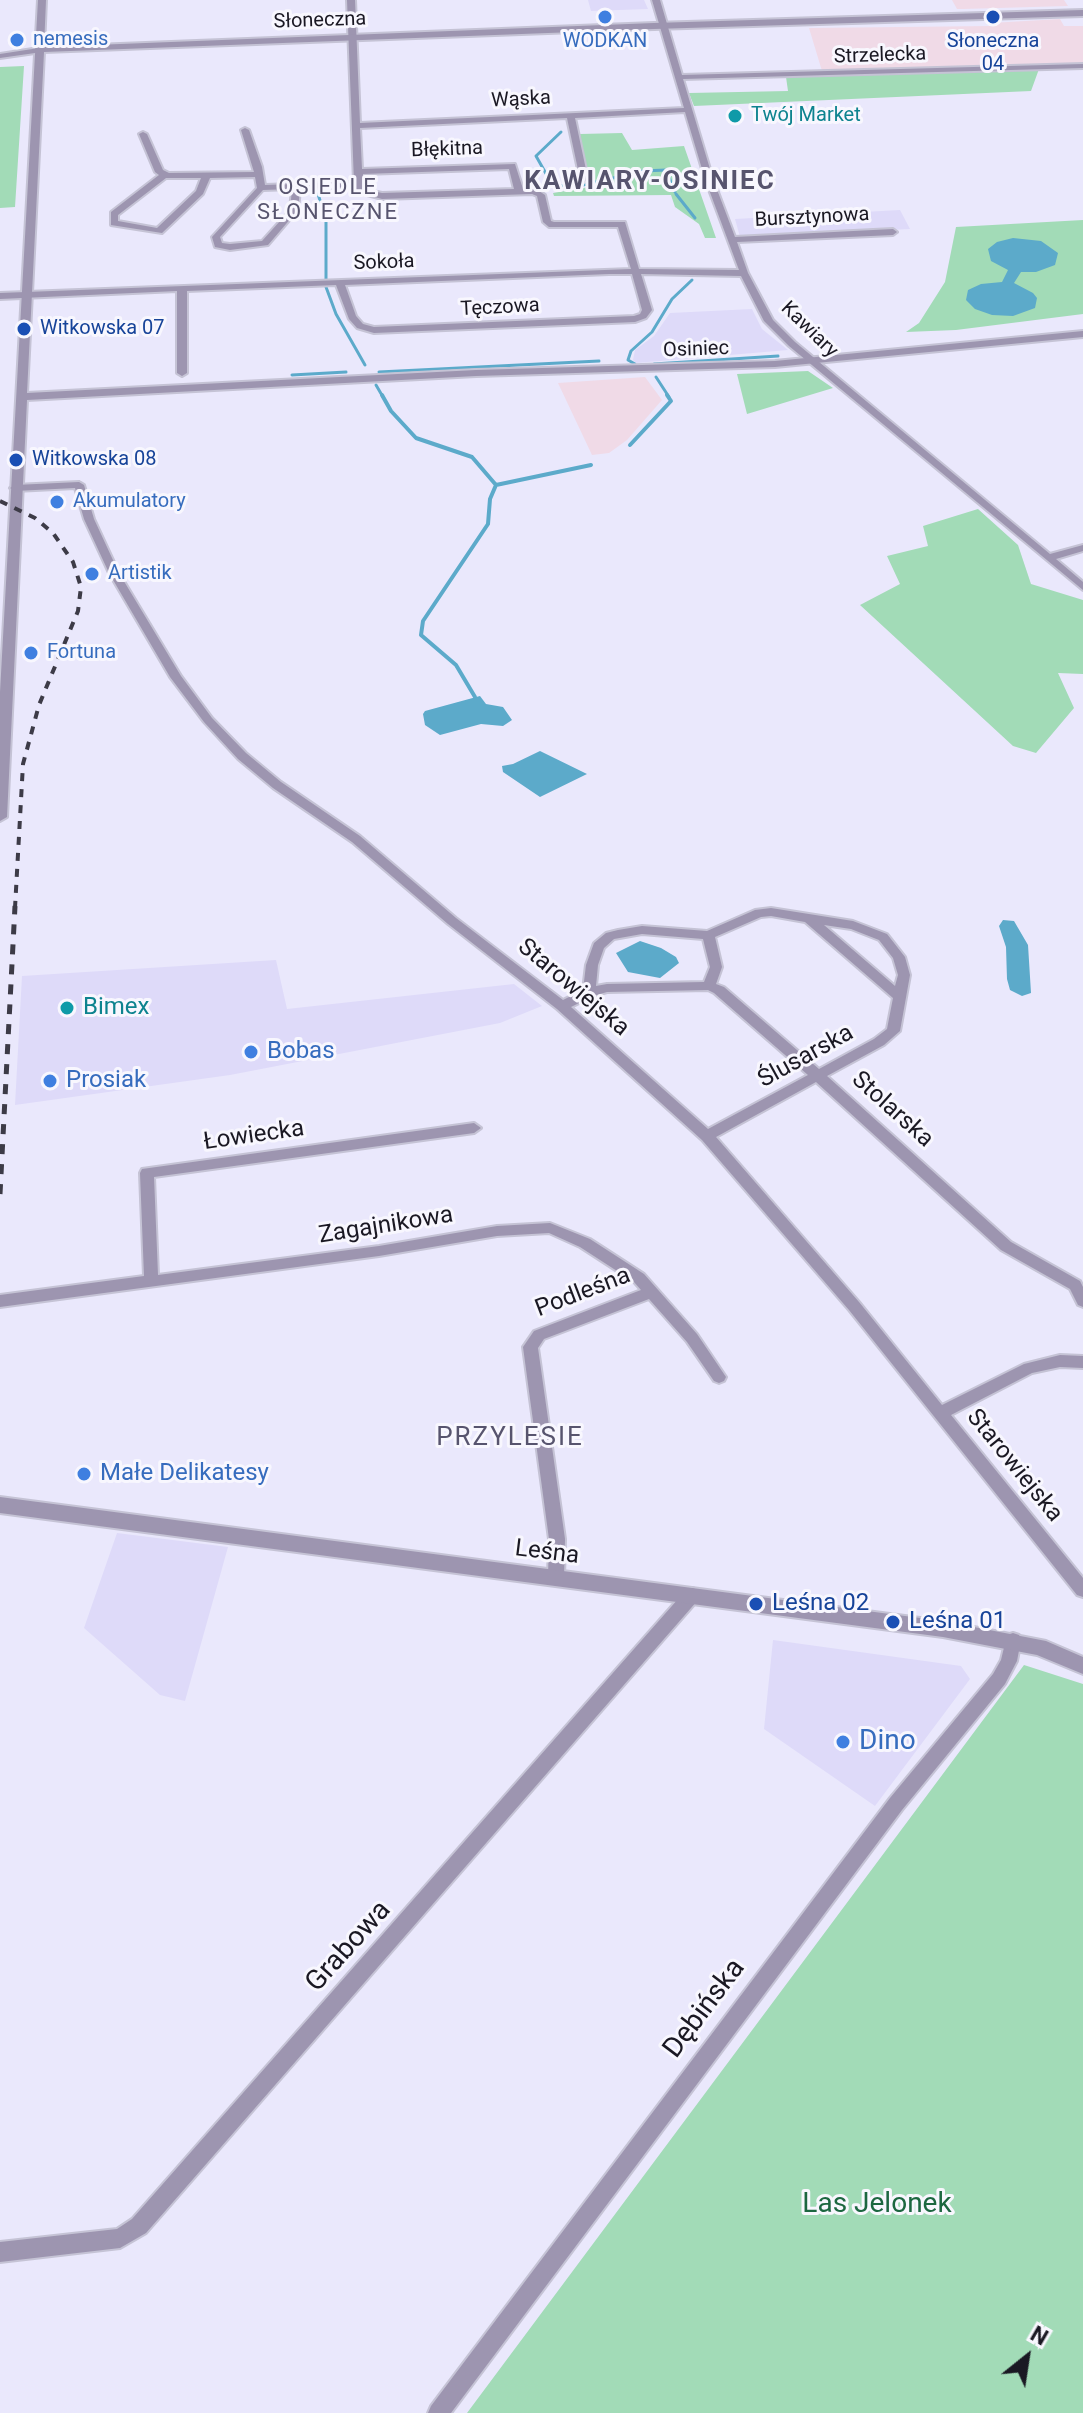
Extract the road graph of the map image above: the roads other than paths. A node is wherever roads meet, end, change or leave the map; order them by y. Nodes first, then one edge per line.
1 (42, 0) edge
2 (351, 0) edge
3 (656, 0) edge
4 (1083, 13) edge
5 (664, 25) junction
6 (352, 38) junction
7 (39, 50) junction
8 (0, 56) edge
9 (1083, 66) edge
10 (678, 77) junction
11 (686, 110) junction
12 (571, 116) junction
13 (358, 126) junction
14 (245, 130) dead end
15 (143, 134) dead end
16 (358, 172) junction
17 (259, 174) junction
18 (164, 175) junction
19 (206, 177) junction
20 (584, 179) dead end
21 (296, 187) junction
22 (261, 188) junction
23 (360, 189) junction
24 (519, 190) junction
25 (893, 232) dead end
26 (732, 240) junction
27 (636, 272) junction
28 (744, 273) junction
29 (340, 282) junction
30 (182, 289) junction
31 (25, 295) junction
32 (0, 296) edge
33 (1083, 334) edge
34 (814, 362) junction
35 (182, 373) dead end
36 (20, 395) junction
37 (15, 488) junction
38 (1083, 548) edge
39 (1049, 558) junction
40 (1083, 587) edge
41 (0, 817) edge
42 (808, 918) junction
43 (708, 935) junction
44 (709, 986) junction
45 (589, 992) junction
46 (901, 998) junction
47 (562, 1006) junction
48 (818, 1076) junction
49 (474, 1128) dead end
50 (707, 1136) junction
51 (151, 1281) junction
52 (1079, 1287) edge
53 (652, 1292) junction
54 (0, 1301) edge
55 (1083, 1301) edge
56 (1083, 1362) edge
57 (719, 1377) dead end
58 (940, 1413) junction
59 (0, 1505) edge
60 (556, 1578) junction
61 (1083, 1590) edge
62 (692, 1595) junction
63 (1013, 1640) junction
64 (1083, 1666) edge
65 (0, 2252) edge
66 (438, 2413) edge

1 - 7 street
2 - 6 street
3 - 5 street, Kawiary
4 - 5 street, Słoneczna
5 - 6 street, Słoneczna
5 - 10 street, Kawiary
6 - 7 street, Słoneczna
6 - 13 street
7 - 8 street
7 - 31 street
9 - 10 street, Strzelecka
10 - 11 street, Kawiary
11 - 12 street, Wąska
11 - 26 street, Kawiary
12 - 13 street, Wąska
12 - 20 street
13 - 16 street
14 - 17 street
15 - 18 street
16 - 23 street
16 - 24 street, Błękitna
17 - 19 street
17 - 22 street
18 - 19 street
18 - 19 street
21 - 22 street
21 - 22 street
21 - 23 street
23 - 24 street
24 - 27 street
25 - 26 street, Bursztynowa
26 - 28 street, Kawiary
27 - 28 street, Sokoła
27 - 29 street, Sokoła
27 - 29 street, Tęczowa
28 - 34 street, Kawiary
29 - 30 street, Sokoła
30 - 31 street, Sokoła
30 - 35 street
31 - 32 street, Sokoła
31 - 36 street
33 - 34 street, Osiniec
34 - 36 street, Osiniec
34 - 39 street, Kawiary
36 - 37 street
37 - 41 street
37 - 47 street, Starowiejska
38 - 39 street
39 - 40 street, Kawiary
42 - 43 street, Ślusarska
42 - 46 street
42 - 46 street, Ślusarska
43 - 44 street
43 - 45 street, Ślusarska
44 - 45 street
44 - 48 street, Stolarska
45 - 47 street
46 - 48 street, Ślusarska
47 - 50 street, Starowiejska
48 - 50 street, Ślusarska
48 - 52 street, Stolarska
49 - 51 street, Łowiecka
50 - 58 street, Starowiejska
51 - 53 street, Zagajnikowa
51 - 54 street, Zagajnikowa
52 - 55 street, Stolarska
53 - 57 street, Zagajnikowa
53 - 60 street, Podleśna
56 - 58 street
58 - 61 street, Starowiejska
59 - 60 street, Leśna
60 - 62 street, Leśna
62 - 63 street, Leśna
62 - 65 street, Grabowa
63 - 64 street, Leśna
63 - 66 street, Dębińska

